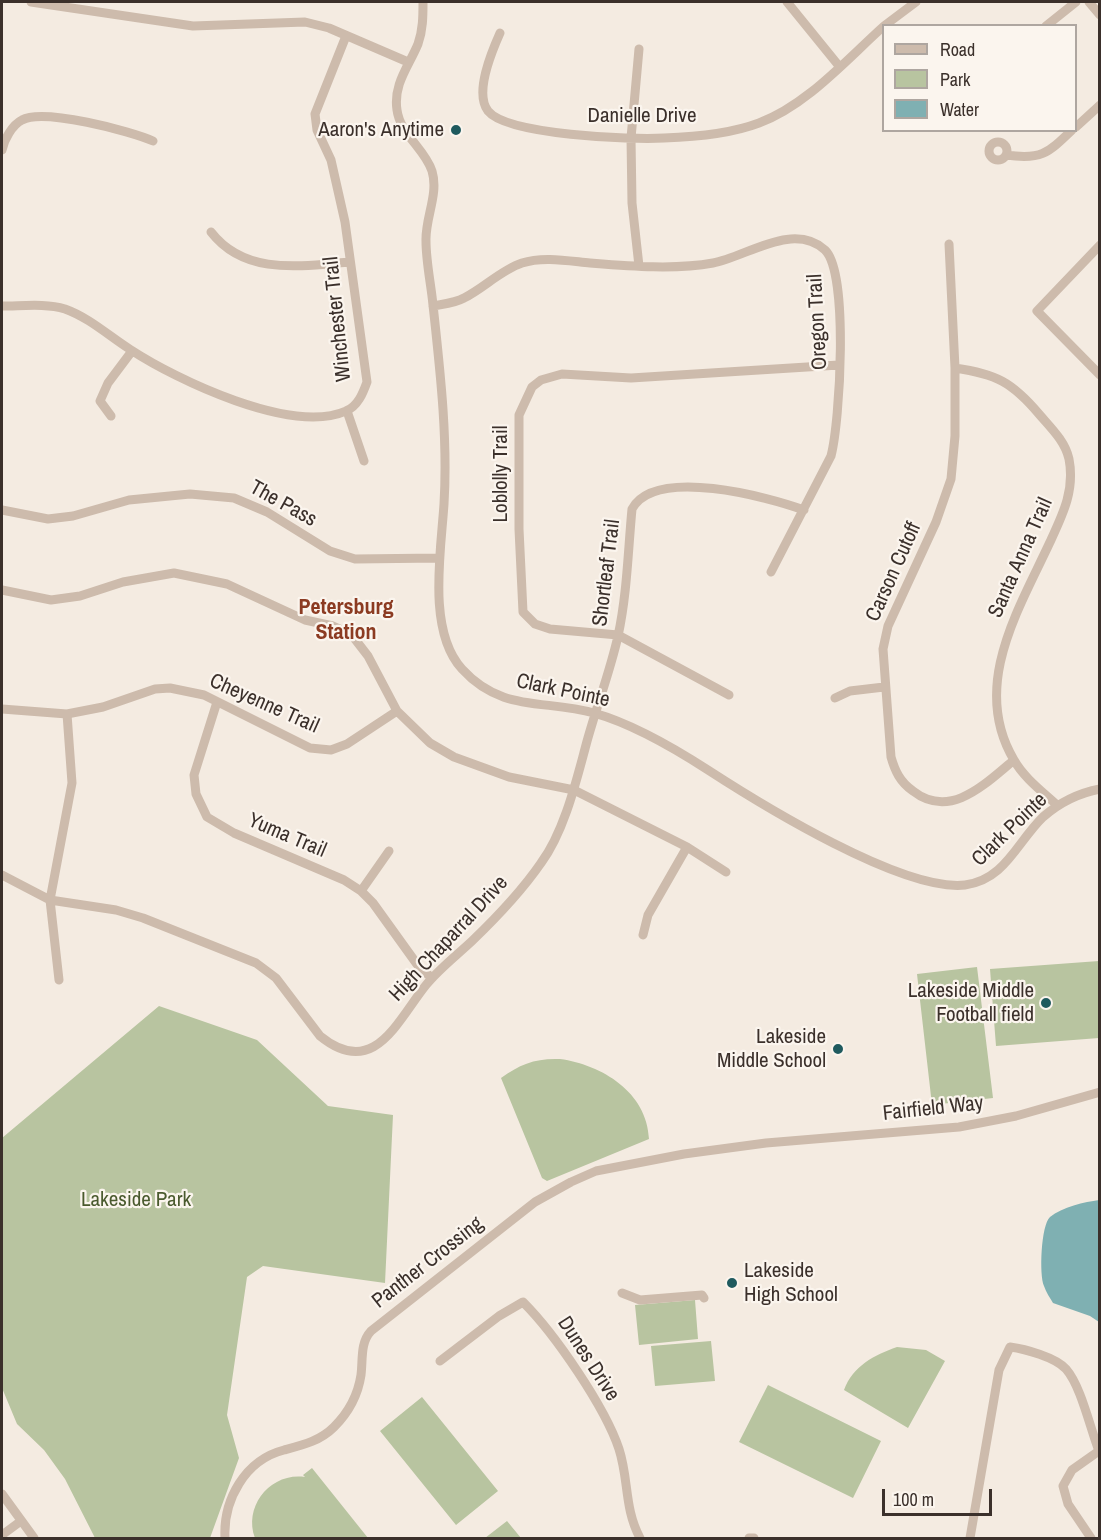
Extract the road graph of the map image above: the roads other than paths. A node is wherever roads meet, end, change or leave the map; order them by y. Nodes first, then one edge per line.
1 (31, 2) edge
2 (423, 2) edge
3 (787, 2) edge
4 (916, 2) edge
5 (1076, 2) edge
6 (1089, 2) edge
7 (1100, 15) edge
8 (887, 24) edge
9 (1048, 24) edge
10 (882, 28) edge
11 (500, 33) dead end
12 (346, 36) junction
13 (639, 49) dead end
14 (408, 62) junction
15 (839, 66) junction
16 (1100, 105) edge
17 (1077, 126) edge
18 (1070, 132) edge
19 (631, 138) junction
20 (153, 141) dead end
21 (2, 150) edge
22 (1006, 155) dead end
23 (212, 232) dead end
24 (949, 244) dead end
25 (1100, 244) edge
26 (350, 262) junction
27 (639, 266) junction
28 (2, 306) edge
29 (433, 306) junction
30 (132, 351) junction
31 (839, 365) junction
32 (955, 368) junction
33 (1100, 375) edge
34 (347, 411) junction
35 (111, 416) dead end
36 (364, 461) dead end
37 (2, 510) edge
38 (804, 510) junction
39 (439, 558) junction
40 (771, 572) dead end
41 (2, 590) edge
42 (618, 635) junction
43 (884, 687) junction
44 (729, 694) dead end
45 (835, 698) dead end
46 (218, 702) junction
47 (2, 709) edge
48 (397, 711) junction
49 (595, 713) junction
50 (67, 714) junction
51 (1014, 760) junction
52 (1100, 789) edge
53 (574, 790) junction
54 (1058, 806) junction
55 (687, 847) junction
56 (389, 851) dead end
57 (726, 872) dead end
58 (2, 874) edge
59 (361, 891) junction
60 (50, 900) junction
61 (643, 934) dead end
62 (432, 978) junction
63 (59, 980) dead end
64 (1100, 1092) edge
65 (766, 1143) joint
66 (622, 1293) dead end
67 (704, 1298) dead end
68 (440, 1360) dead end
69 (1099, 1451) edge
70 (2, 1494) edge
71 (21, 1521) junction
72 (2, 1535) edge
73 (34, 1539) edge
74 (225, 1539) edge
75 (640, 1539) edge
76 (749, 1539) edge
77 (754, 1539) edge
78 (970, 1539) edge
79 (1091, 1539) edge

1 - 12 street
2 - 14 street, Clark Pointe
3 - 15 street
4 - 8 street, Danielle Drive
5 - 9 street
6 - 7 street
10 - 15 street, Danielle Drive
11 - 19 street, Danielle Drive
12 - 14 street
12 - 26 street, Winchester Trail
13 - 19 street
14 - 29 street, Clark Pointe
15 - 19 street, Danielle Drive
16 - 17 street
18 - 22 street
19 - 27 street
20 - 21 street
23 - 26 street
24 - 32 street, Carson Cutoff
25 - 33 street
26 - 34 street, Winchester Trail
27 - 29 street, Oregon Trail
27 - 31 street, Oregon Trail
28 - 30 street, Winchester Trail
29 - 39 street, Clark Pointe
30 - 34 street, Winchester Trail
30 - 35 street
31 - 38 street, Oregon Trail
31 - 42 street, Loblolly Trail
32 - 43 street, Carson Cutoff
32 - 51 street, Santa Anna Trail
34 - 36 street
37 - 39 street, The Pass
38 - 40 street, Oregon Trail
38 - 42 street, Shortleaf Trail
39 - 49 street, Clark Pointe
41 - 48 street
42 - 44 street, Loblolly Trail
42 - 49 street, Shortleaf Trail
43 - 45 street
43 - 51 street, Carson Cutoff
46 - 48 street, Cheyenne Trail
46 - 50 street, Cheyenne Trail
46 - 59 street, Yuma Trail
47 - 50 street, Cheyenne Trail
48 - 53 street
49 - 53 street, High Chaparral Drive
49 - 54 street, Clark Pointe
50 - 60 street
51 - 54 street, Santa Anna Trail
52 - 54 street, Clark Pointe
53 - 55 street
53 - 62 street, High Chaparral Drive
55 - 57 street
55 - 61 street
56 - 59 street
58 - 60 street, High Chaparral Drive
59 - 62 street, Yuma Trail
60 - 62 street, High Chaparral Drive
60 - 63 street
64 - 65 street, Fairfield Way
65 - 74 street, Panther Crossing
66 - 67 street
68 - 75 street, Dunes Drive
69 - 78 street
69 - 79 street
70 - 71 street
71 - 72 street
71 - 73 street
76 - 77 street

